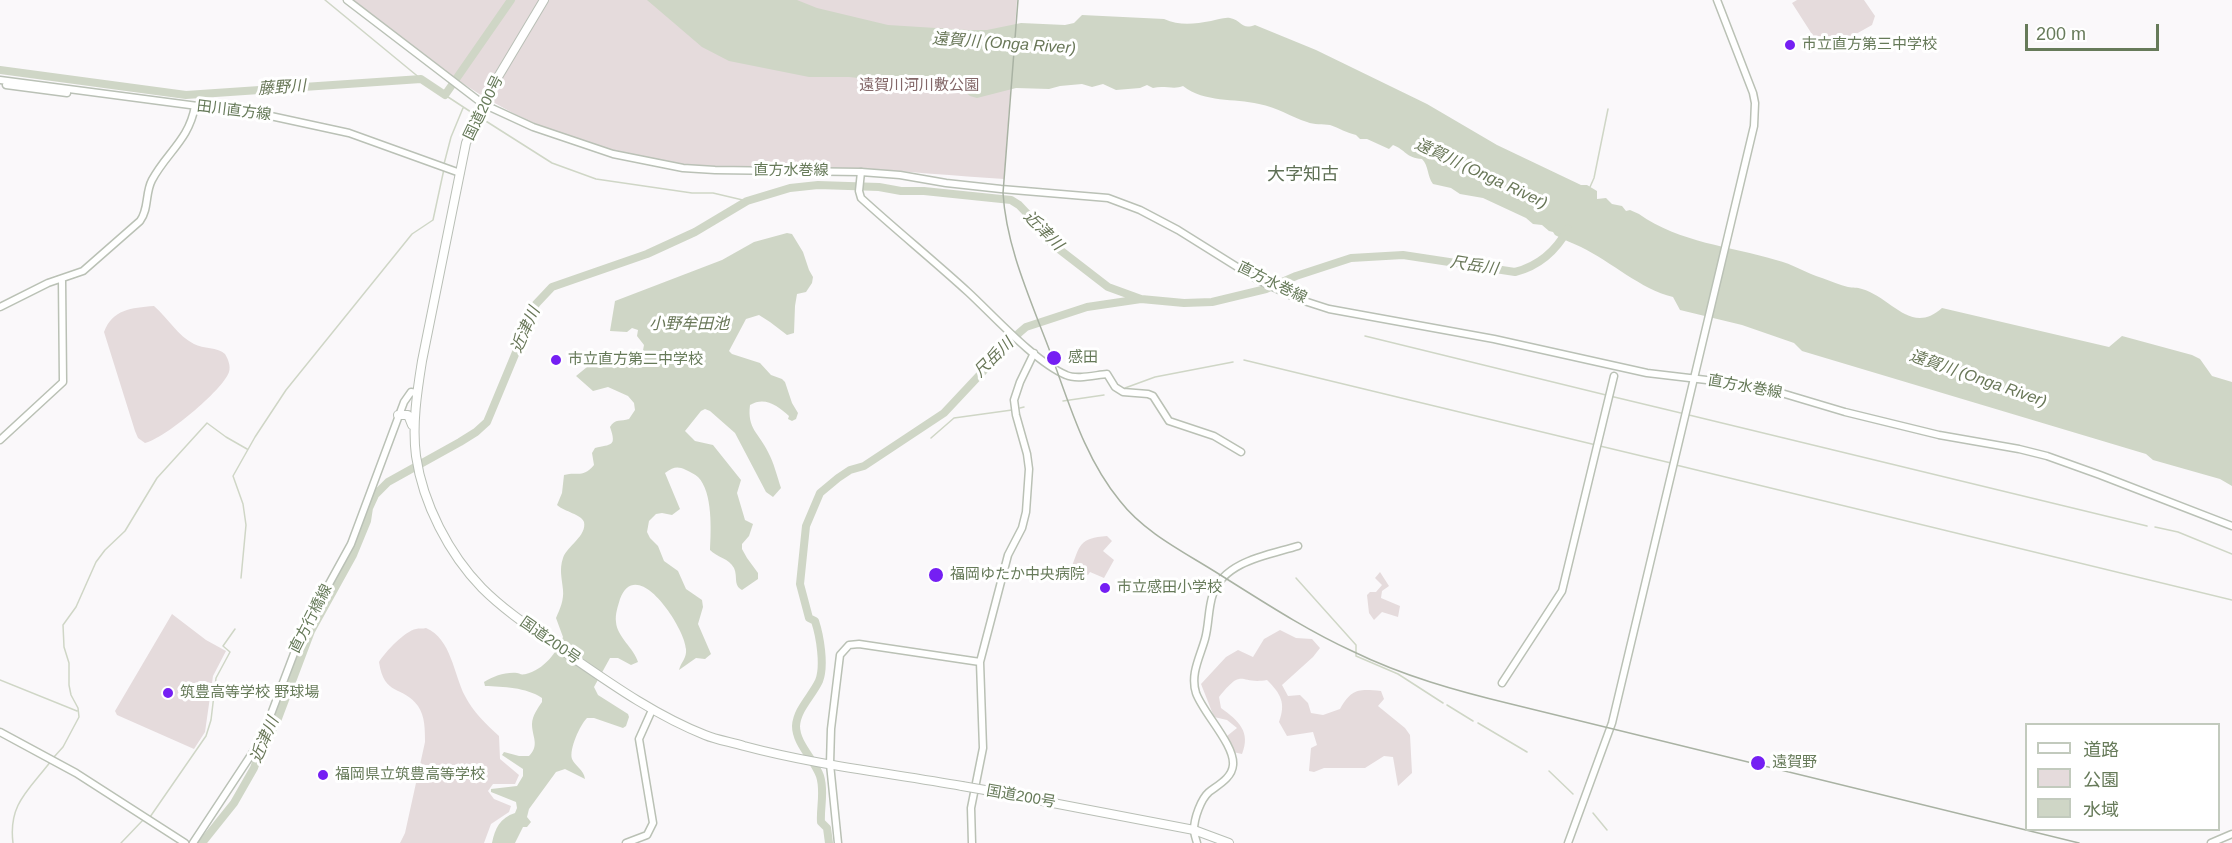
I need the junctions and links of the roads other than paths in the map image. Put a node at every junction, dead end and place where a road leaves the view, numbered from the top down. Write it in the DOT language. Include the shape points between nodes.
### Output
graph roads {
  1 [pos="347,0"];
  2 [pos="544,0"];
  3 [pos="1717,0"];
  4 [pos="0,82"];
  5 [pos="484,100"];
  6 [pos="195,108"];
  7 [pos="861,171"];
  8 [pos="460,175"];
  9 [pos="63,279"];
  10 [pos="0,307"];
  11 [pos="1034,353"];
  12 [pos="1614,376"];
  13 [pos="1695,376"];
  14 [pos="417,393"];
  15 [pos="398,415"];
  16 [pos="415,432"];
  17 [pos="0,440"];
  18 [pos="1240,452"];
  19 [pos="2232,526"];
  20 [pos="1298,546"];
  21 [pos="980,662"];
  22 [pos="1502,683"];
  23 [pos="652,710"];
  24 [pos="0,732"];
  25 [pos="830,764"];
  26 [pos="1194,830"];
  27 [pos="2232,834"];
  28 [pos="185,843"];
  29 [pos="193,843"];
  30 [pos="626,843"];
  31 [pos="838,843"];
  32 [pos="972,843"];
  33 [pos="1197,843"];
  34 [pos="1229,843"];
  35 [pos="1568,843"];
  36 [pos="2211,843"];
  1 -- 5 [label="street, 直方水巻線"];
  2 -- 5 [label="highway, 国道200号"];
  3 -- 13 [label="street" via="1753,93 1755,117"];
  4 -- 6 [label="street, 田川直方線"];
  5 -- 7 [label="street, 直方水巻線" via="498,112 552,134 657,164 715,170"];
  5 -- 8 [label="highway, 国道200号" via="466,143"];
  6 -- 8 [label="street, 田川直方線" via="326,131"];
  6 -- 9 [label="street" via="186,134 151,181 144,216 83,271"];
  7 -- 11 [label="street" via="861,198"];
  7 -- 13 [label="street, 直方水巻線" via="1108,198 1178,230 1258,280 1329,309 1494,339 1647,373"];
  8 -- 14 [label="highway, 国道200号"];
  9 -- 10 [label="street"];
  9 -- 17 [label="street" via="63,382"];
  11 -- 18 [label="street" via="1066,375 1107,374 1123,393 1151,395 1169,421 1214,436"];
  11 -- 21 [label="street" via="1014,400 1029,469 1026,512 1008,555"];
  12 -- 22 [label="street" via="1562,591"];
  13 -- 19 [label="street, 直方水巻線" via="1778,392 1939,435 2047,456"];
  13 -- 35 [label="street" via="1612,723"];
  14 -- 15 [label="street, 直方行橋線" via="408,395"];
  14 -- 16 [label="highway, 国道200号"];
  15 -- 16 [label="highway" via="410,418"];
  15 -- 29 [label="street, 直方行橋線" via="351,544 296,645 265,730"];
  16 -- 23 [label="highway, 国道200号" via="419,471 438,522 460,563 496,600 607,682"];
  20 -- 26 [label="street" via="1240,565 1217,585 1212,595 1194,681 1196,694 1231,752 1234,764 1232,772 1202,801"];
  21 -- 25 [label="street" via="849,645 839,661"];
  21 -- 32 [label="street" via="983,748 972,804"];
  23 -- 25 [label="highway, 国道200号" via="706,736"];
  23 -- 30 [label="street" via="639,739 653,823 647,835"];
  24 -- 28 [label="street" via="76,773"];
  25 -- 26 [label="highway, 国道200号, bridge"];
  25 -- 31 [label="street"];
  26 -- 33 [label="street"];
  26 -- 34 [label="highway, 国道200号"];
  27 -- 36 [label="street"];
}
